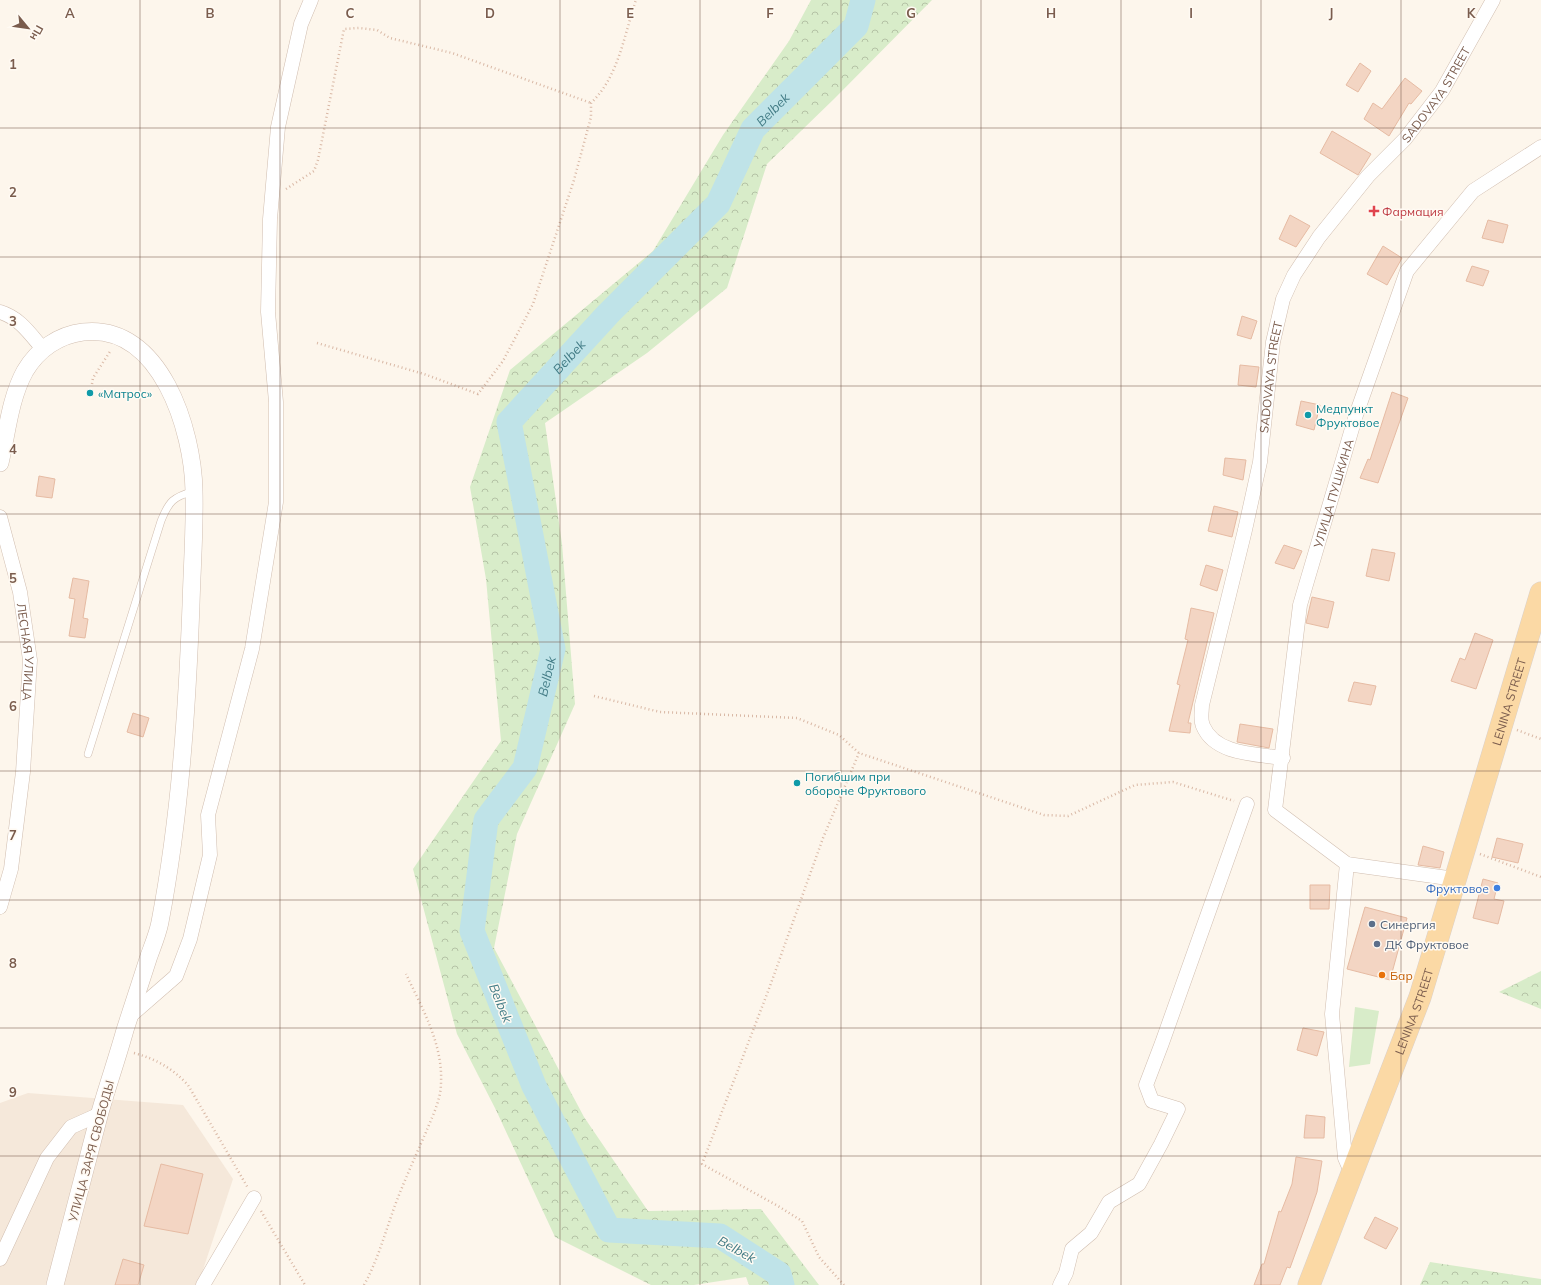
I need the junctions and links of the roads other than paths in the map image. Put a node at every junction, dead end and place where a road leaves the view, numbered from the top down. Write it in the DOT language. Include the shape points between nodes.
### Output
graph roads {
  1 [pos="311,0"];
  2 [pos="1493,0"];
  3 [pos="1541,147"];
  4 [pos="0,312"];
  5 [pos="43,349"];
  6 [pos="0,463"];
  7 [pos="194,491"];
  8 [pos="0,517"];
  9 [pos="1541,593"];
  10 [pos="88,754"];
  11 [pos="1283,758"];
  12 [pos="1247,804"];
  13 [pos="1347,864"];
  14 [pos="1455,879"];
  15 [pos="0,907"];
  16 [pos="129,1017"];
  17 [pos="100,1114"];
  18 [pos="1352,1174"];
  19 [pos="254,1198"];
  20 [pos="0,1259"];
  21 [pos="55,1285"];
  22 [pos="203,1285"];
  23 [pos="1060,1285"];
  24 [pos="1309,1285"];
  1 -- 16 [label="street" via="301,24 278,127 270,219 268,312 276,402 276,502 252,649 208,815 210,855 190,939 176,976"];
  2 -- 11 [label="street, SADOVAYA STREET" via="1442,91 1405,139 1368,176 1319,237 1294,274 1283,299 1273,342 1260,462 1202,705 1202,725 1210,738 1235,750"];
  3 -- 11 [label="street, УЛИЦА ПУШКИНА" via="1473,191 1407,271 1356,415 1300,605"];
  4 -- 5 [label="street" via="11,315 20,322"];
  5 -- 6 [label="street, УЛИЦА ЗАРЯ СВОБОДЫ" via="26,370 17,391"];
  5 -- 7 [label="street, УЛИЦА ЗАРЯ СВОБОДЫ" via="59,338 91,331 116,336 143,352 156,367 175,402 187,442"];
  7 -- 10 [label="lane" via="178,496 168,505 161,521"];
  7 -- 16 [label="street, УЛИЦА ЗАРЯ СВОБОДЫ" via="188,694 175,824 160,925"];
  8 -- 15 [label="street, ЛЕСНАЯ УЛИЦА" via="20,592 30,660 21,787 11,869"];
  9 -- 14 [label="main road, LENINA STREET"];
  11 -- 13 [label="street, УЛИЦА ПУШКИНА" via="1275,810"];
  12 -- 23 [label="street" via="1146,1085 1152,1101 1178,1109 1139,1184 1109,1202 1091,1233 1072,1249"];
  13 -- 14 [label="street"];
  13 -- 18 [label="street" via="1332,1014 1345,1158"];
  14 -- 18 [label="main road, LENINA STREET" via="1420,997"];
  16 -- 17 [label="street, УЛИЦА ЗАРЯ СВОБОДЫ"];
  17 -- 20 [label="street" via="71,1127 47,1158"];
  17 -- 21 [label="street, УЛИЦА ЗАРЯ СВОБОДЫ"];
  18 -- 24 [label="main road, LENINA STREET"];
  19 -- 22 [label="street"];
}
